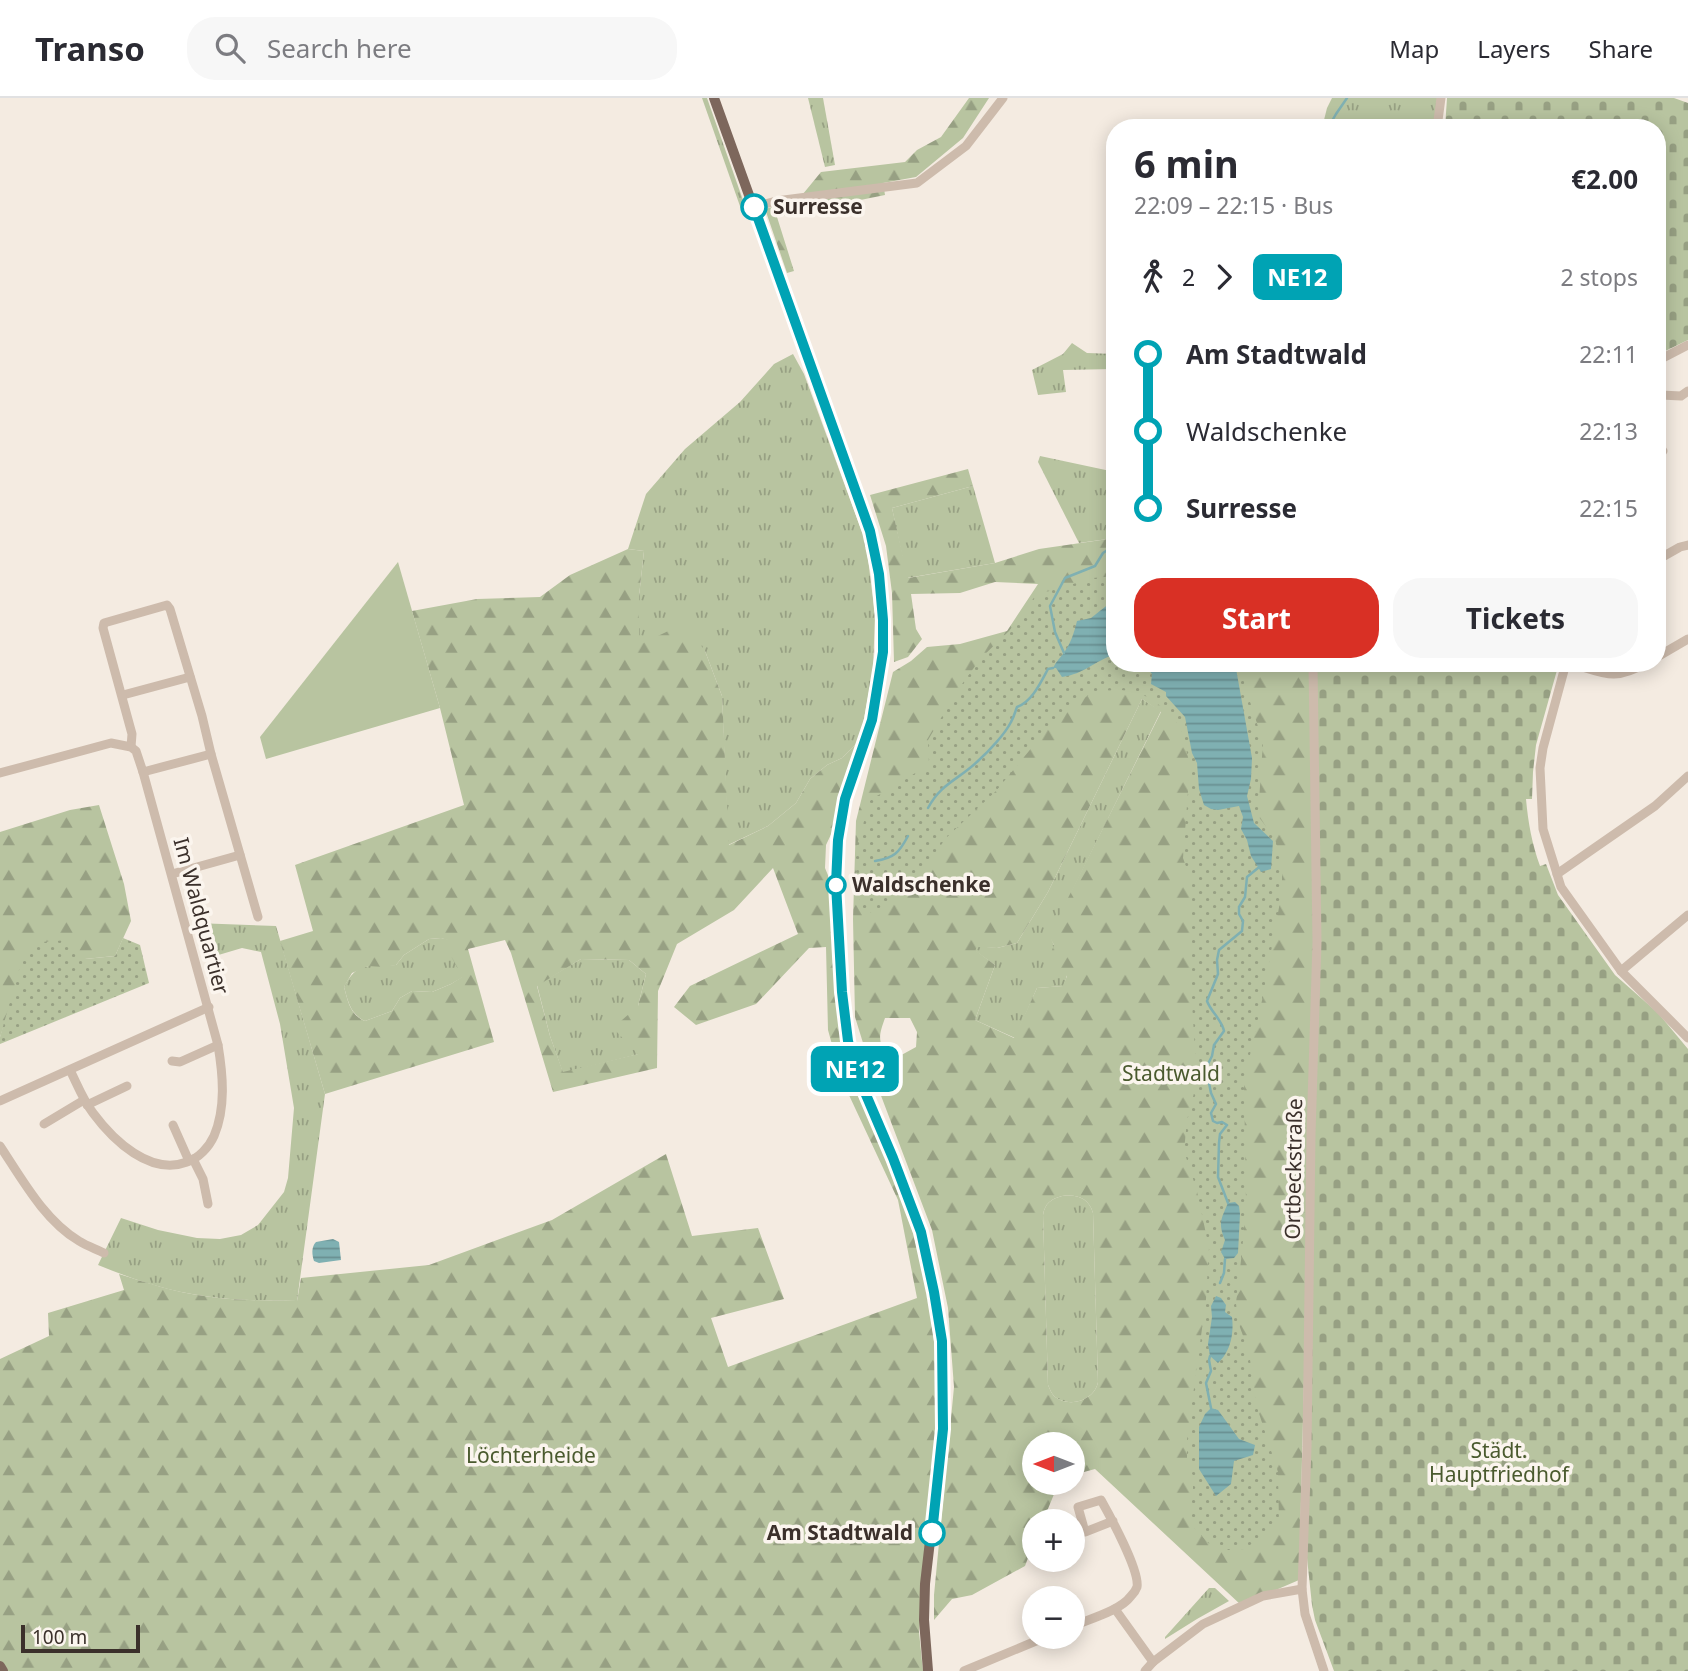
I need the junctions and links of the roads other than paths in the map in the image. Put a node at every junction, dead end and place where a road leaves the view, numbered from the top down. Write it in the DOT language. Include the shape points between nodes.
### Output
graph roads {
  1 [pos="714,98"];
  2 [pos="1003,98"];
  3 [pos="1441,98"];
  4 [pos="1438,119"];
  5 [pos="754,207"];
  6 [pos="1688,345"];
  7 [pos="1666,356"];
  8 [pos="1688,391"];
  9 [pos="1666,395"];
  10 [pos="1688,545"];
  11 [pos="1666,555"];
  12 [pos="1688,639"];
  13 [pos="1666,652"];
  14 [pos="1313,672"];
  15 [pos="1565,672"];
  16 [pos="1599,672"];
  17 [pos="1628,672"];
  18 [pos="190,677"];
  19 [pos="123,695"];
  20 [pos="131,747"];
  21 [pos="211,754"];
  22 [pos="143,772"];
  23 [pos="0,773"];
  24 [pos="1688,776"];
  25 [pos="240,855"];
  26 [pos="172,874"];
  27 [pos="1557,874"];
  28 [pos="1688,915"];
  29 [pos="258,917"];
  30 [pos="1621,971"];
  31 [pos="209,1007"];
  32 [pos="1688,1038"];
  33 [pos="218,1045"];
  34 [pos="172,1061"];
  35 [pos="70,1070"];
  36 [pos="127,1086"];
  37 [pos="0,1101"];
  38 [pos="86,1103"];
  39 [pos="44,1124"];
  40 [pos="173,1125"];
  41 [pos="0,1146"];
  42 [pos="191,1160"];
  43 [pos="208,1204"];
  44 [pos="104,1253"];
  45 [pos="1113,1521"];
  46 [pos="1302,1589"];
  47 [pos="1115,1609"];
  48 [pos="1085,1621"];
  49 [pos="1022,1647"];
  50 [pos="1153,1662"];
  51 [pos="0,1666"];
  52 [pos="3,1671"];
  53 [pos="928,1671"];
  54 [pos="964,1671"];
  55 [pos="1144,1671"];
  56 [pos="1324,1671"];
  1 -- 5 [label="main road"];
  2 -- 5 [label="street" via="966,146 917,183"];
  3 -- 4 [label="street"];
  5 -- 53 [label="main road" via="870,531 879,574 883,620 880,678 872,720 841,816 837,909 851,1055 921,1232 942,1341 943,1429 925,1584"];
  6 -- 7 [label="street"];
  8 -- 9 [label="street" via="1681,396"];
  10 -- 11 [label="street"];
  12 -- 13 [label="street"];
  14 -- 46 [label="street, Ortbeckstraße" via="1317,942"];
  15 -- 27 [label="street" via="1540,768 1543,829"];
  16 -- 17 [label="street" via="1613,676"];
  18 -- 19 [label="street"];
  18 -- 19 [label="street, Im Waldquartier" via="170,608 150,609 104,623"];
  18 -- 21 [label="street"];
  19 -- 20 [label="street, Im Waldquartier"];
  20 -- 22 [label="street, Im Waldquartier"];
  20 -- 23 [label="street" via="111,743"];
  21 -- 22 [label="street"];
  21 -- 25 [label="street"];
  22 -- 26 [label="street, Im Waldquartier"];
  24 -- 27 [label="street" via="1655,806"];
  25 -- 26 [label="street"];
  25 -- 29 [label="street"];
  26 -- 31 [label="street, Im Waldquartier"];
  27 -- 30 [label="street" via="1561,887"];
  28 -- 30 [label="street"];
  30 -- 32 [label="street"];
  31 -- 33 [label="street"];
  31 -- 35 [label="street, Im Waldquartier"];
  33 -- 34 [label="street" via="180,1062"];
  33 -- 42 [label="street" via="223,1090 220,1115 211,1142"];
  35 -- 37 [label="street, Im Waldquartier"];
  35 -- 38 [label="street"];
  36 -- 38 [label="street"];
  38 -- 39 [label="street"];
  38 -- 42 [label="street" via="108,1131 142,1158 166,1165"];
  40 -- 42 [label="street"];
  41 -- 44 [label="street" via="48,1215 79,1241"];
  42 -- 43 [label="street" via="203,1179"];
  45 -- 47 [label="street" via="1137,1587"];
  46 -- 50 [label="street" via="1263,1596 1203,1624"];
  46 -- 56 [label="street, Ortbeckstraße" via="1305,1614"];
  47 -- 48 [label="street"];
  47 -- 50 [label="street"];
  49 -- 54 [label="street"];
  50 -- 55 [label="street"];
  51 -- 52 [label="main road"];
}
